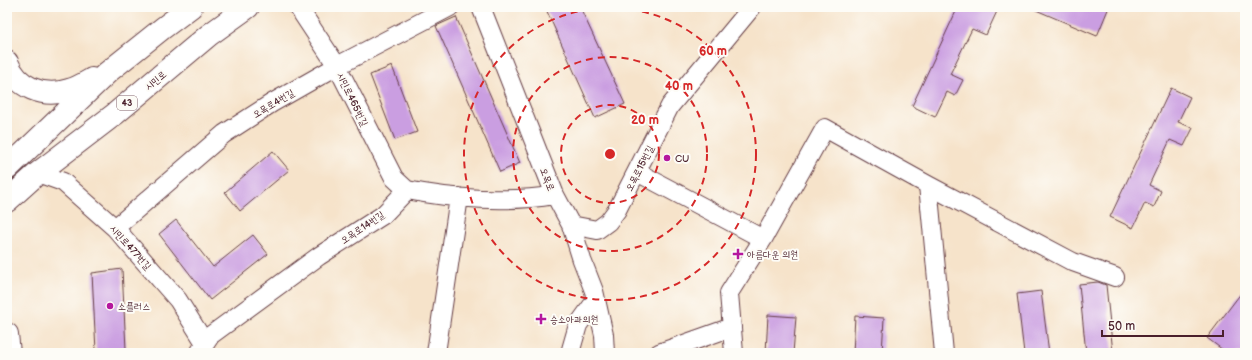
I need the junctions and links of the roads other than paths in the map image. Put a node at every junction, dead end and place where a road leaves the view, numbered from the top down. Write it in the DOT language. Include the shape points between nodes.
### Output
graph roads {
  1 [pos="191,7"];
  2 [pos="248,7"];
  3 [pos="298,7"];
  4 [pos="450,7"];
  5 [pos="480,7"];
  6 [pos="752,7"];
  7 [pos="7,62"];
  8 [pos="337,66"];
  9 [pos="108,72"];
  10 [pos="7,169"];
  11 [pos="637,172"];
  12 [pos="38,173"];
  13 [pos="928,185"];
  14 [pos="407,190"];
  15 [pos="555,195"];
  16 [pos="459,197"];
  17 [pos="7,201"];
  18 [pos="571,225"];
  19 [pos="115,228"];
  20 [pos="762,239"];
  21 [pos="1115,277"];
  22 [pos="596,300"];
  23 [pos="732,327"];
  24 [pos="7,334"];
  25 [pos="202,348"];
  26 [pos="9,353"];
  27 [pos="436,353"];
  28 [pos="570,353"];
  29 [pos="605,353"];
  30 [pos="659,353"];
  31 [pos="734,353"];
  32 [pos="944,353"];
  1 -- 9 [label="main road"];
  2 -- 12 [label="main road, 시민로 / 43" via="209,35 115,114"];
  3 -- 8 [label="street, 시민로465번길"];
  4 -- 8 [label="street, 오목로4번길"];
  5 -- 15 [label="street, 오목로"];
  6 -- 11 [label="street, 오목로15번길" via="670,106"];
  7 -- 9 [label="main road" via="18,80 37,92 71,90"];
  8 -- 14 [label="street, 시민로465번길" via="386,164 394,178"];
  8 -- 19 [label="street, 오목로4번길" via="224,134"];
  9 -- 10 [label="main road"];
  11 -- 18 [label="street, 오목로15번길" via="608,222 597,230"];
  11 -- 20 [label="street"];
  12 -- 17 [label="main road, 시민로 / 43"];
  12 -- 19 [label="street, 시민로477번길" via="63,182"];
  13 -- 20 [label="street" via="825,128"];
  13 -- 21 [label="street" via="1073,262"];
  13 -- 32 [label="street"];
  14 -- 16 [label="street"];
  14 -- 25 [label="street, 오목로14번길" via="383,215 318,256 211,335"];
  15 -- 16 [label="street" via="498,199"];
  15 -- 18 [label="street, 오목로"];
  16 -- 27 [label="street"];
  18 -- 22 [label="street, 오목로"];
  19 -- 25 [label="street, 시민로477번길" via="178,300"];
  20 -- 23 [label="street" via="729,293"];
  22 -- 28 [label="street" via="578,325"];
  22 -- 29 [label="street, 오목로"];
  23 -- 30 [label="street"];
  23 -- 31 [label="street"];
  24 -- 26 [label="main road"];
}
